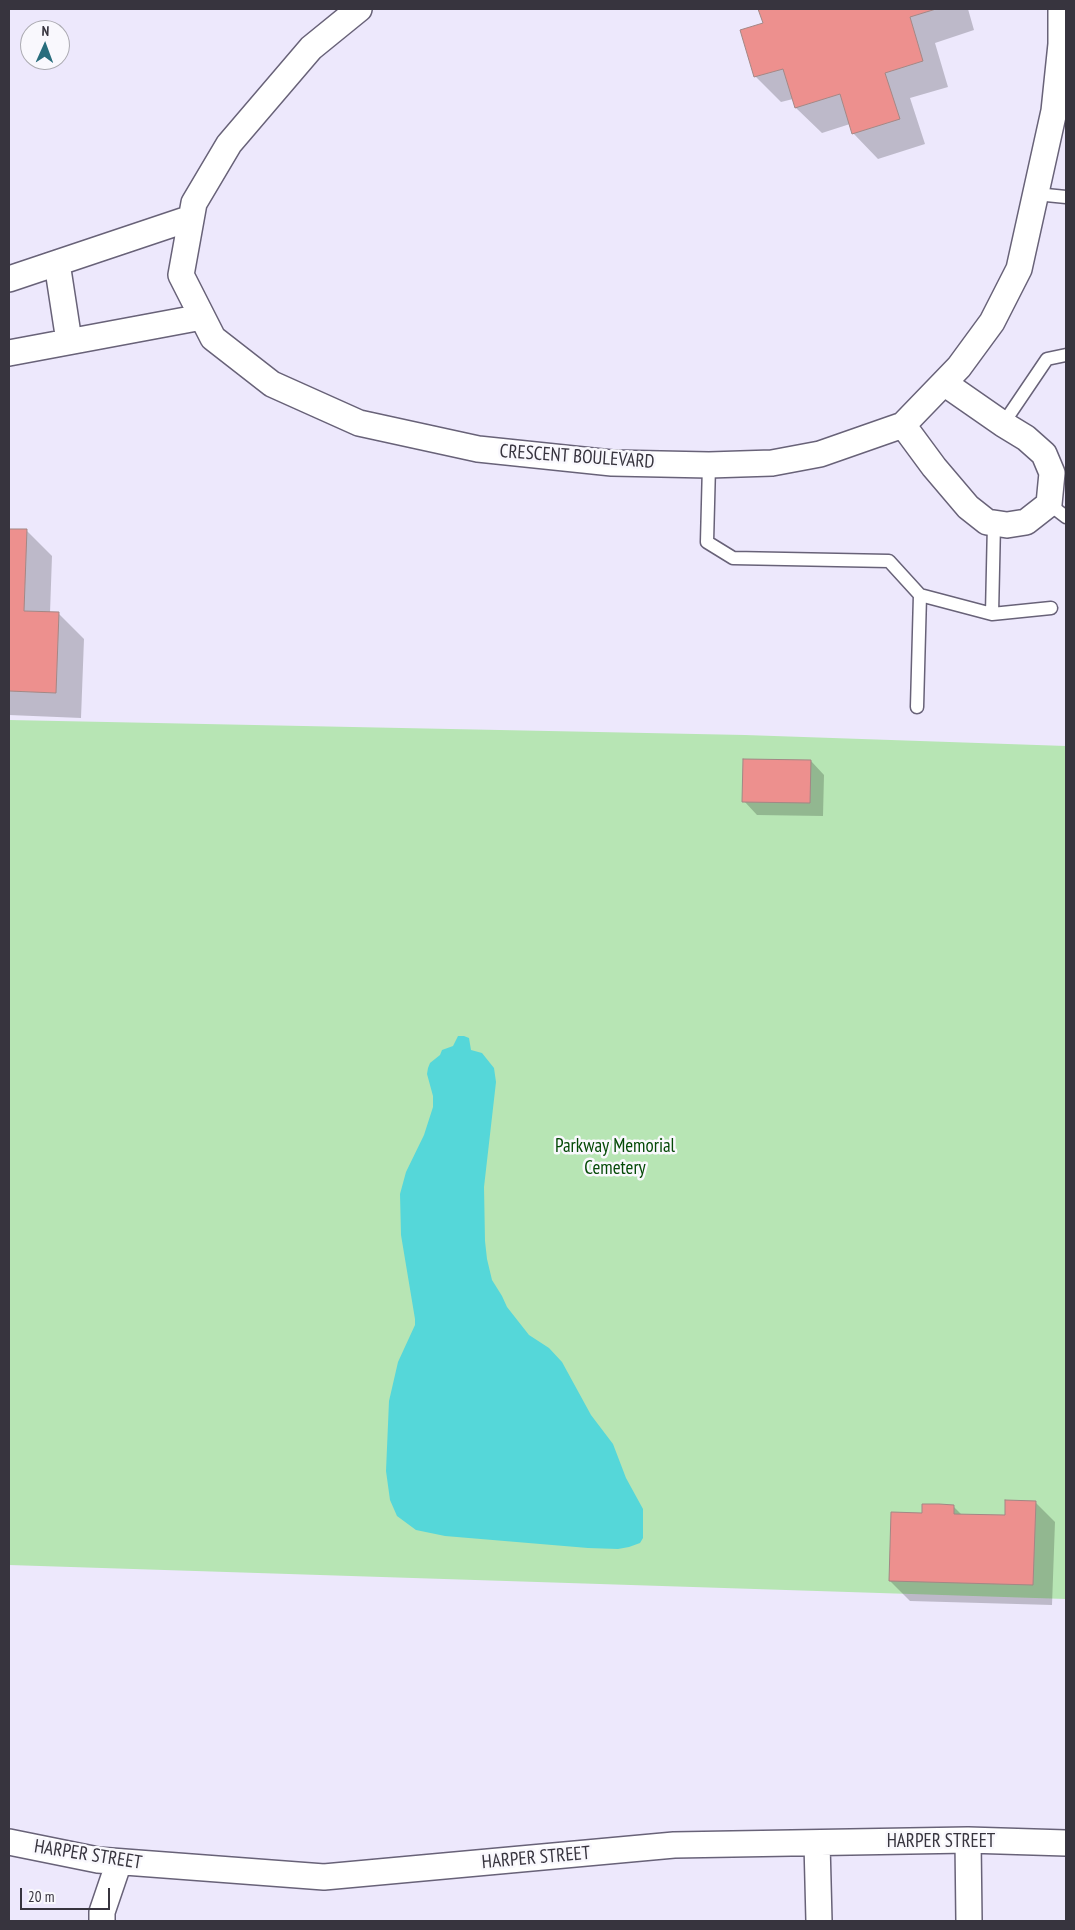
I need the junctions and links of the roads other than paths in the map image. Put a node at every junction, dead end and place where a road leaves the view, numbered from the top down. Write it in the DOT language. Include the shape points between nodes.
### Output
graph roads {
  1 [pos="359,9"];
  2 [pos="1061,9"];
  3 [pos="1036,194"];
  4 [pos="1066,197"];
  5 [pos="191,218"];
  6 [pos="56,263"];
  7 [pos="9,279"];
  8 [pos="202,317"];
  9 [pos="69,342"];
  10 [pos="9,353"];
  11 [pos="1066,355"];
  12 [pos="944,383"];
  13 [pos="1003,424"];
  14 [pos="904,425"];
  15 [pos="709,465"];
  16 [pos="1058,511"];
  17 [pos="994,523"];
  18 [pos="920,595"];
  19 [pos="1051,608"];
  20 [pos="992,614"];
  21 [pos="917,707"];
  22 [pos="968,1840"];
  23 [pos="9,1842"];
  24 [pos="1066,1843"];
  25 [pos="817,1844"];
  26 [pos="119,1862"];
  27 [pos="102,1921"];
  28 [pos="819,1921"];
  29 [pos="969,1921"];
  1 -- 5 [label="street, CRESCENT BOULEVARD" via="311,48 229,144 194,203"];
  2 -- 3 [label="street, CRESCENT BOULEVARD" via="1054,111"];
  3 -- 4 [label="lane"];
  3 -- 12 [label="street, CRESCENT BOULEVARD" via="1019,269 992,322"];
  5 -- 6 [label="street"];
  5 -- 8 [label="street, CRESCENT BOULEVARD" via="181,275"];
  6 -- 7 [label="street"];
  6 -- 9 [label="street"];
  8 -- 9 [label="street"];
  8 -- 15 [label="street, CRESCENT BOULEVARD" via="212,338 272,384 359,423 478,449 612,462"];
  9 -- 10 [label="street"];
  11 -- 13 [label="lane" via="1047,359"];
  12 -- 13 [label="street"];
  12 -- 14 [label="street, CRESCENT BOULEVARD"];
  13 -- 16 [label="street" via="1044,454 1052,473"];
  14 -- 15 [label="street, CRESCENT BOULEVARD" via="820,454 772,463"];
  14 -- 17 [label="street" via="968,508 987,522"];
  15 -- 18 [label="lane" via="707,542 733,558 889,561"];
  16 -- 17 [label="street" via="1026,522"];
  17 -- 20 [label="lane"];
  18 -- 20 [label="lane"];
  18 -- 21 [label="lane"];
  19 -- 20 [label="lane"];
  22 -- 24 [label="street, HARPER STREET"];
  22 -- 25 [label="street, HARPER STREET"];
  22 -- 29 [label="street"];
  23 -- 26 [label="street, HARPER STREET"];
  25 -- 26 [label="street, HARPER STREET" via="674,1846 324,1877"];
  25 -- 28 [label="street"];
  26 -- 27 [label="street"];
}
